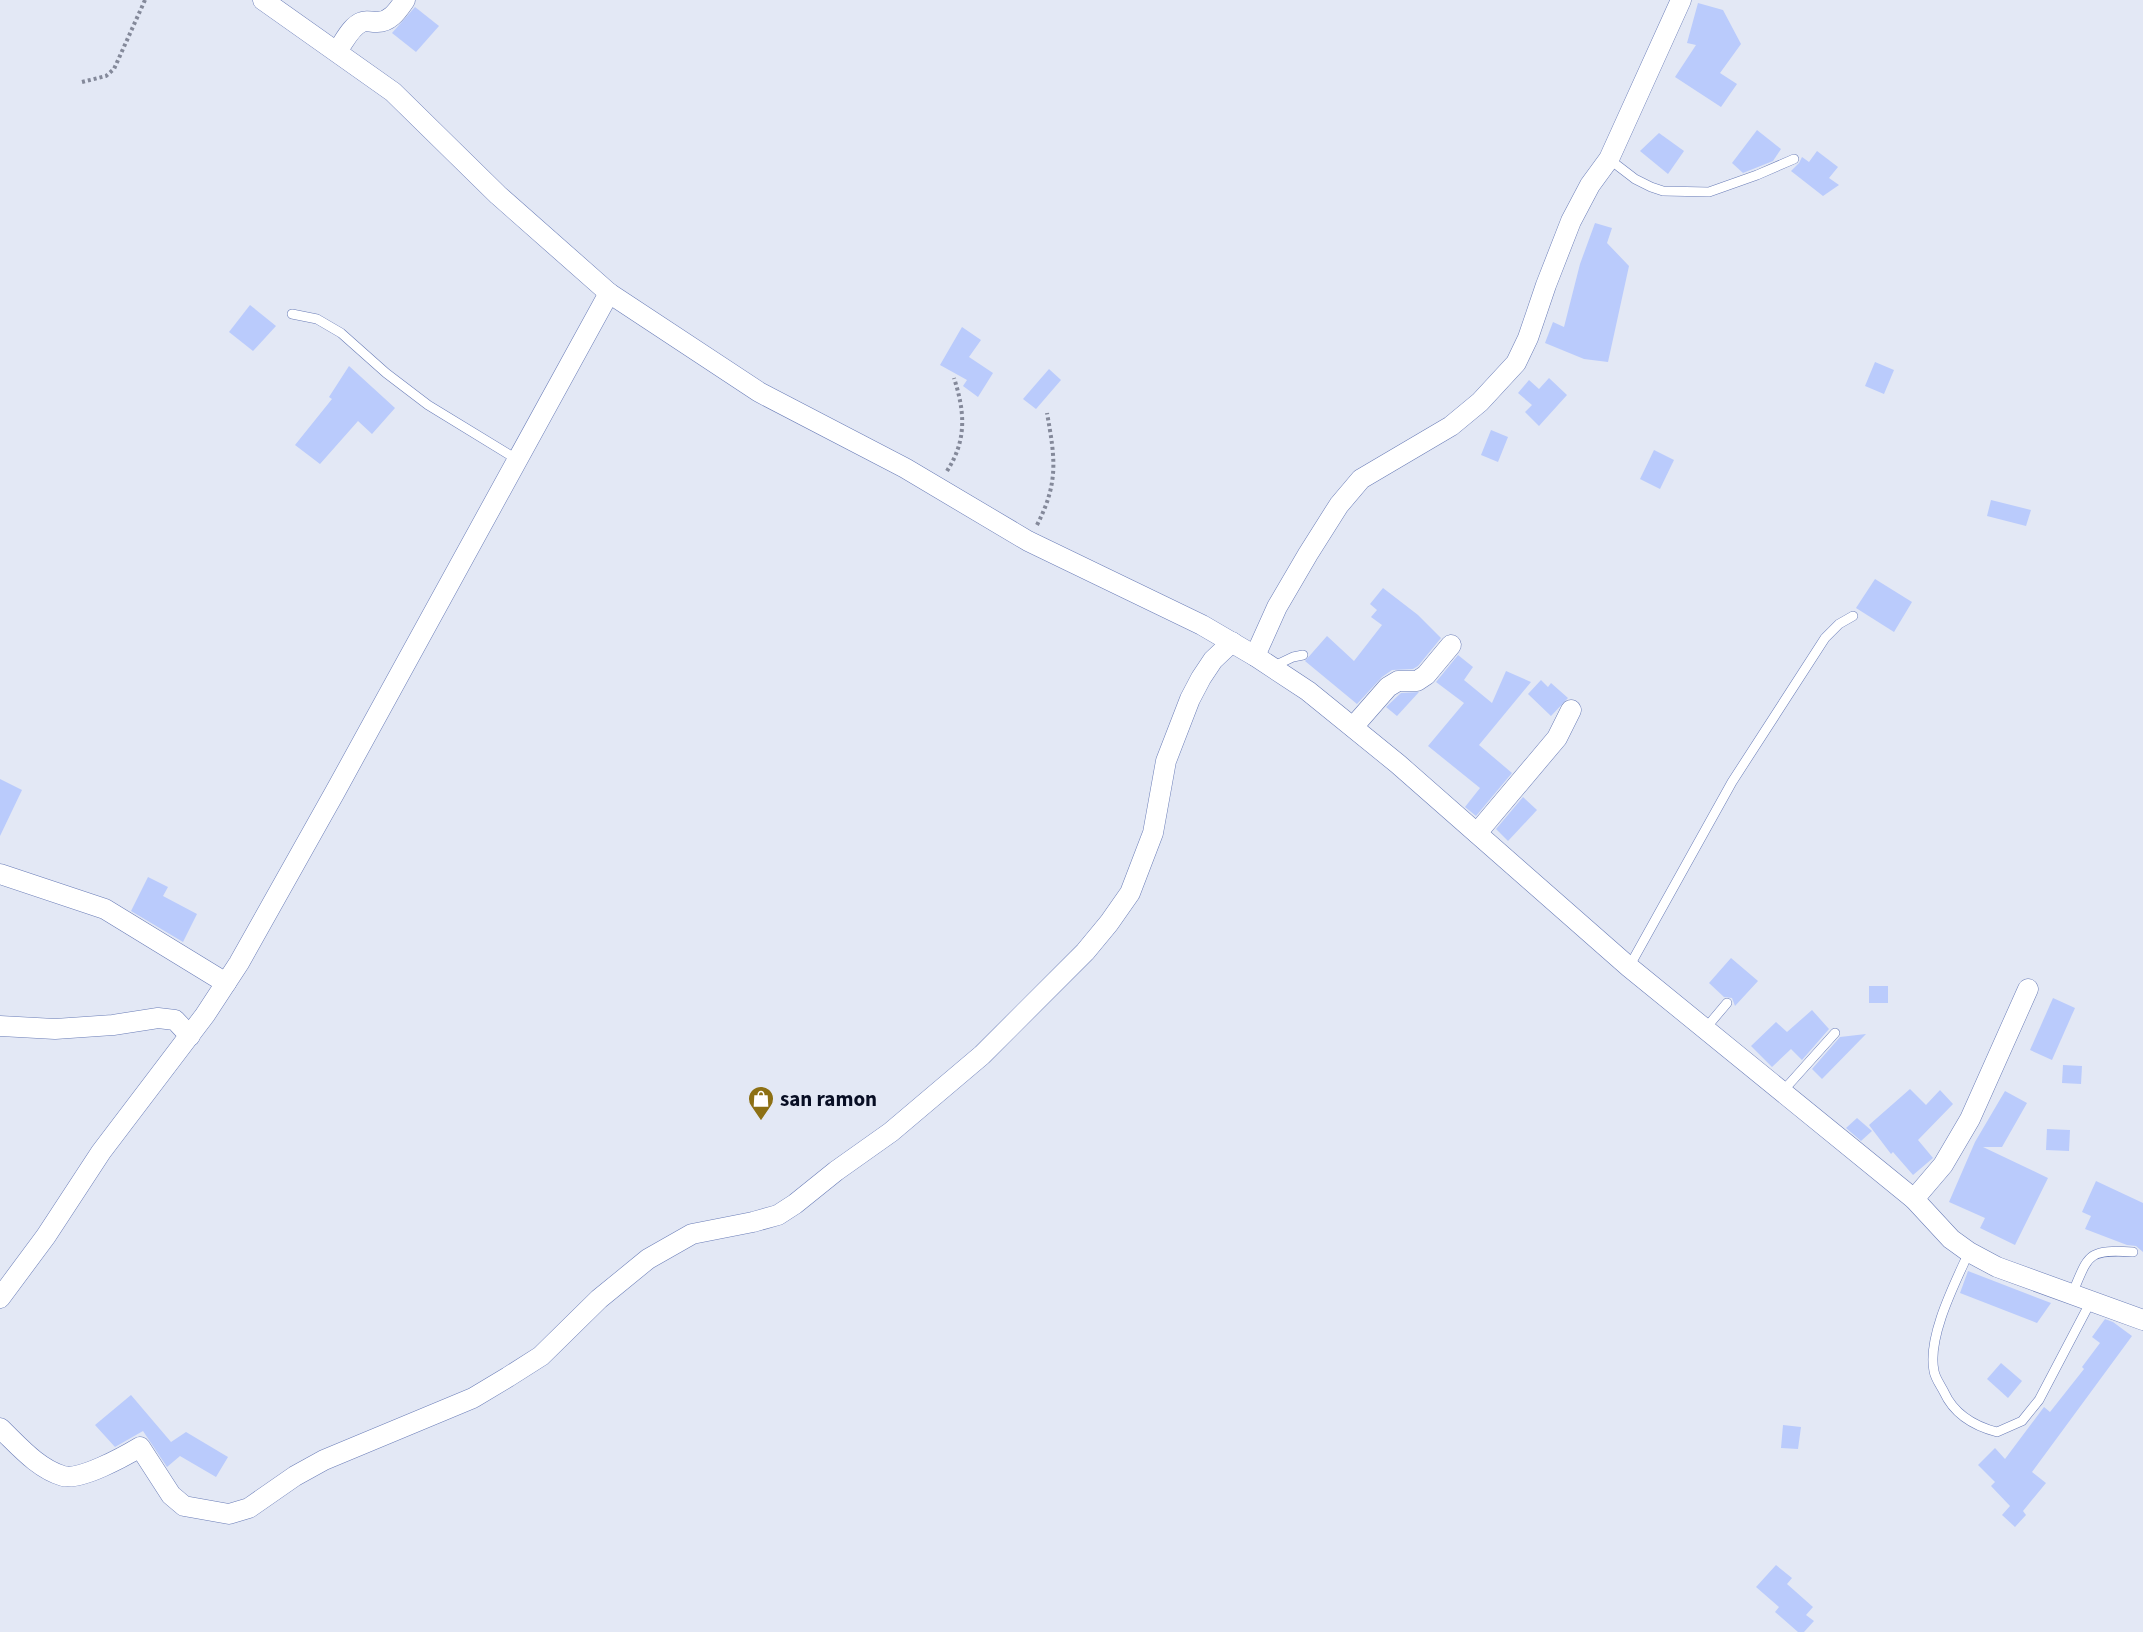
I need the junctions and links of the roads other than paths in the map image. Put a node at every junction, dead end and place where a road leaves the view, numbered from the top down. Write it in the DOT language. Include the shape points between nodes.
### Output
graph roads {
  1 [pos="263,0"];
  2 [pos="405,0"];
  3 [pos="1681,0"];
  4 [pos="337,51"];
  5 [pos="1609,159"];
  6 [pos="1794,159"];
  7 [pos="609,293"];
  8 [pos="292,314"];
  9 [pos="518,460"];
  10 [pos="1853,616"];
  11 [pos="1232,642"];
  12 [pos="1451,645"];
  13 [pos="1303,655"];
  14 [pos="1255,656"];
  15 [pos="1272,667"];
  16 [pos="1571,710"];
  17 [pos="1353,727"];
  18 [pos="1477,833"];
  19 [pos="0,874"];
  20 [pos="1629,967"];
  21 [pos="226,983"];
  22 [pos="2028,989"];
  23 [pos="1726,1003"];
  24 [pos="0,1026"];
  25 [pos="1705,1029"];
  26 [pos="1835,1033"];
  27 [pos="190,1036"];
  28 [pos="1782,1092"];
  29 [pos="1914,1199"];
  30 [pos="1970,1252"];
  31 [pos="2133,1252"];
  32 [pos="0,1298"];
  33 [pos="2081,1298"];
  34 [pos="2143,1320"];
  35 [pos="0,1428"];
  1 -- 4 [label="street"];
  2 -- 4 [label="street" via="389,18 378,22 364,20 356,25"];
  3 -- 5 [label="street"];
  4 -- 7 [label="street" via="393,93 498,195"];
  5 -- 6 [label="lane" via="1635,179 1663,191 1709,192"];
  5 -- 14 [label="street" via="1570,221 1516,363 1451,426 1361,479 1338,505 1277,608"];
  7 -- 9 [label="street"];
  7 -- 11 [label="street" via="759,392 905,468 1028,541"];
  8 -- 9 [label="lane" via="317,319 341,333 428,405"];
  9 -- 21 [label="street"];
  10 -- 20 [label="lane" via="1825,638 1732,782"];
  11 -- 14 [label="street"];
  11 -- 35 [label="street" via="1214,660 1190,699 1166,761 1153,833 1130,893 1109,923 982,1055 891,1132 778,1215 692,1234 648,1259 599,1299 541,1356 508,1377 473,1398 324,1460 249,1508 229,1514 184,1506 171,1495 140,1447 76,1476 64,1477 44,1467"];
  12 -- 17 [label="street" via="1417,681 1398,681 1388,687"];
  13 -- 15 [label="lane"];
  14 -- 15 [label="street"];
  15 -- 17 [label="street"];
  16 -- 18 [label="street" via="1557,738"];
  17 -- 18 [label="street"];
  18 -- 20 [label="street"];
  19 -- 21 [label="street" via="105,909"];
  20 -- 25 [label="street"];
  21 -- 27 [label="street"];
  22 -- 29 [label="street" via="1970,1119 1943,1165"];
  23 -- 25 [label="lane"];
  24 -- 27 [label="street" via="55,1029 158,1018 175,1020"];
  25 -- 28 [label="street"];
  26 -- 28 [label="lane"];
  27 -- 32 [label="street" via="101,1152"];
  28 -- 29 [label="street"];
  29 -- 30 [label="street" via="1951,1239"];
  30 -- 33 [label="street" via="1997,1267"];
  30 -- 33 [label="lane" via="1935,1336 1934,1371 1950,1406 1977,1426 1997,1432 2022,1421 2039,1400"];
  31 -- 33 [label="lane" via="2111,1251 2088,1258"];
  33 -- 34 [label="street"];
}
